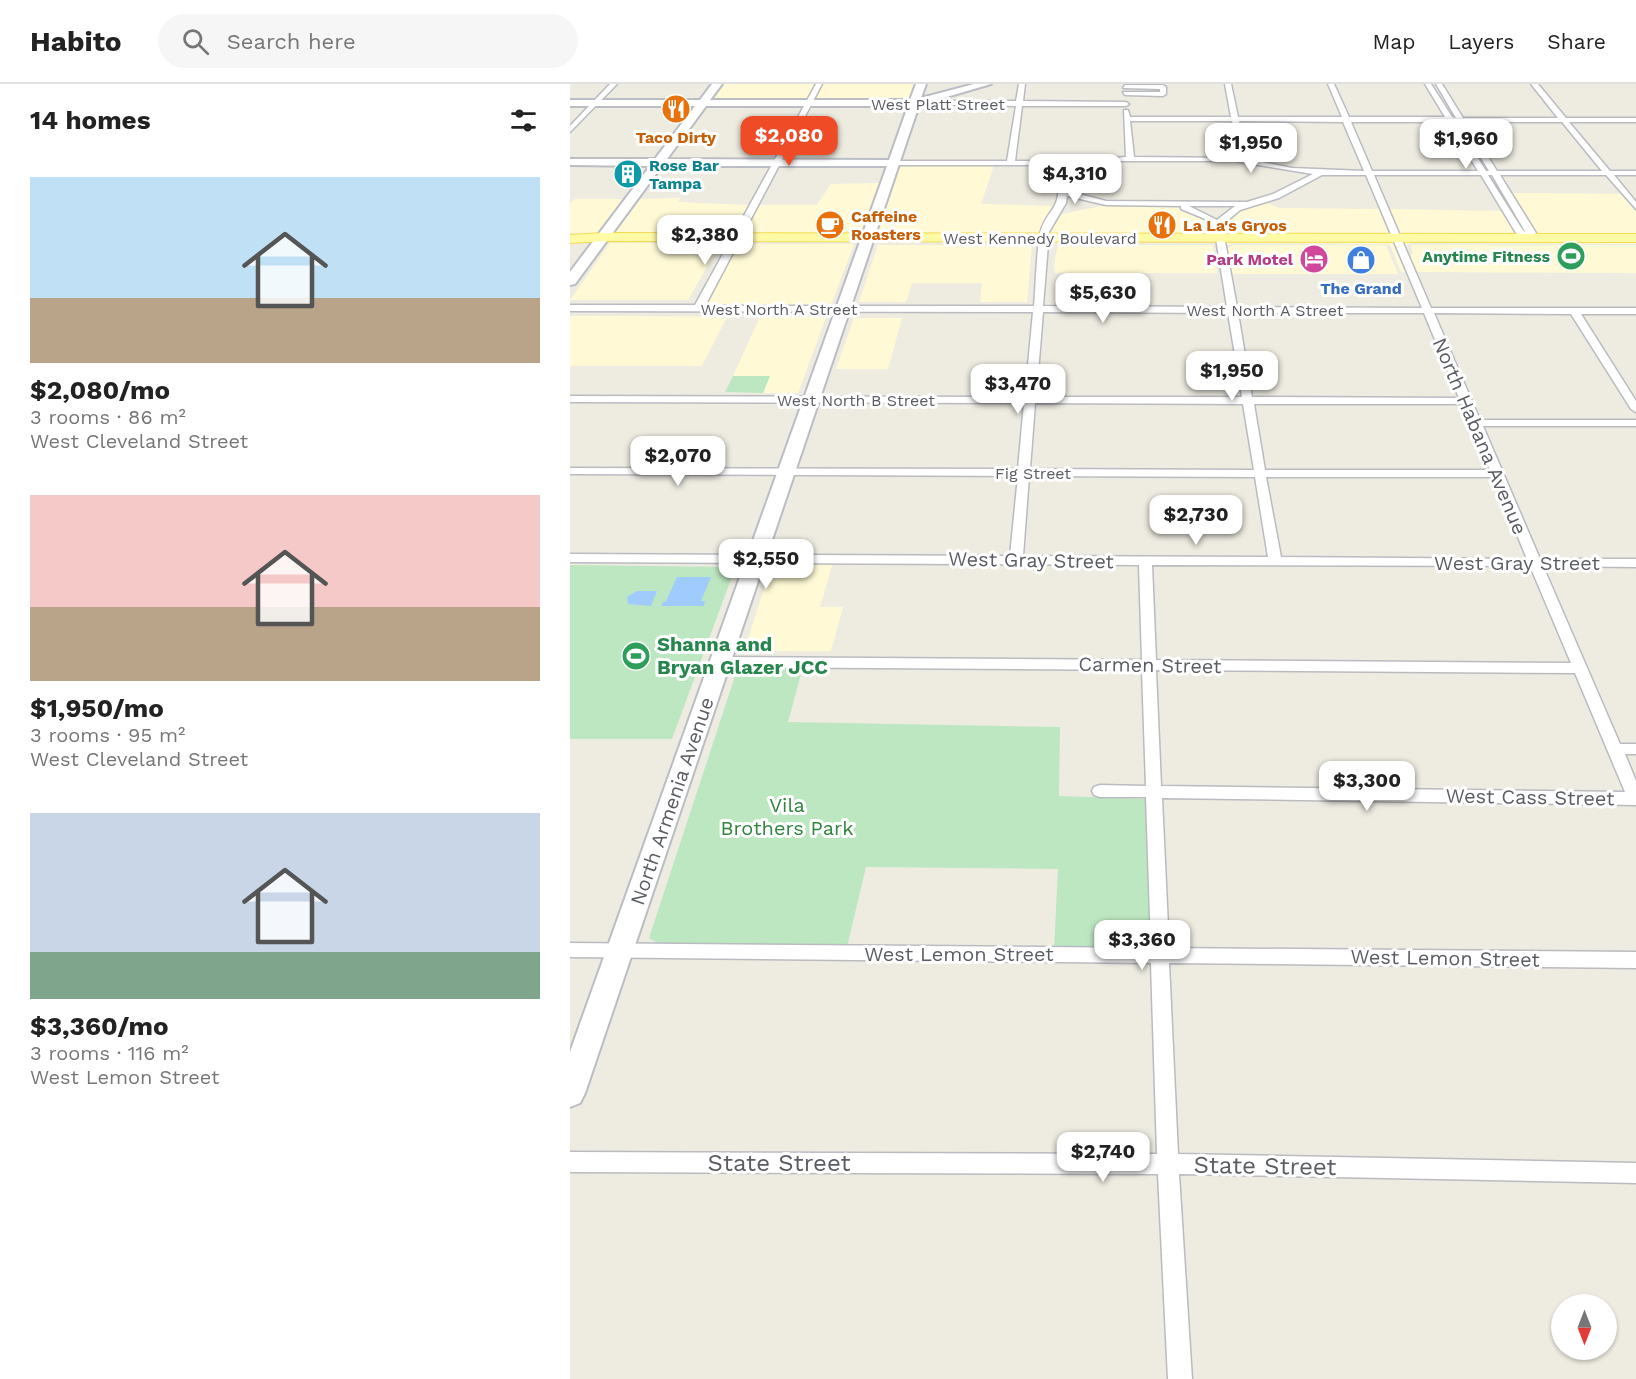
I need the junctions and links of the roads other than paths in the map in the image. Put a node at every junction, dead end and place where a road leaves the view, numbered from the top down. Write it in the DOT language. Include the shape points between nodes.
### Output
graph roads {
  1 [pos="614,84"];
  2 [pos="717,84"];
  3 [pos="819,84"];
  4 [pos="921,84"];
  5 [pos="986,84"];
  6 [pos="1022,84"];
  7 [pos="1228,84"];
  8 [pos="1331,84"];
  9 [pos="1428,84"];
  10 [pos="1439,84"];
  11 [pos="1534,84"];
  12 [pos="1125,88"];
  13 [pos="570,103"];
  14 [pos="596,103"];
  15 [pos="702,103"];
  16 [pos="808,103"];
  17 [pos="915,103"];
  18 [pos="1019,104"];
  19 [pos="1126,104"];
  20 [pos="1126,119"];
  21 [pos="1236,119"];
  22 [pos="1345,119"];
  23 [pos="1450,119"];
  24 [pos="1460,119"];
  25 [pos="1563,120"];
  26 [pos="1636,120"];
  27 [pos="570,130"];
  28 [pos="1130,159"];
  29 [pos="1243,160"];
  30 [pos="570,162"];
  31 [pos="658,163"];
  32 [pos="776,163"];
  33 [pos="1011,163"];
  34 [pos="1035,163"];
  35 [pos="1080,163"];
  36 [pos="894,164"];
  37 [pos="1274,167"];
  38 [pos="1367,172"];
  39 [pos="1482,172"];
  40 [pos="1492,172"];
  41 [pos="1607,172"];
  42 [pos="1636,172"];
  43 [pos="1326,173"];
  44 [pos="1061,177"];
  45 [pos="1291,186"];
  46 [pos="1064,193"];
  47 [pos="1106,203"];
  48 [pos="1173,203"];
  49 [pos="1245,204"];
  50 [pos="1636,207"];
  51 [pos="1058,213"];
  52 [pos="1219,231"];
  53 [pos="570,234"];
  54 [pos="597,237"];
  55 [pos="736,237"];
  56 [pos="869,238"];
  57 [pos="1045,238"];
  58 [pos="1396,238"];
  59 [pos="1526,238"];
  60 [pos="1636,238"];
  61 [pos="570,239"];
  62 [pos="570,281"];
  63 [pos="570,308"];
  64 [pos="698,309"];
  65 [pos="843,309"];
  66 [pos="1039,310"];
  67 [pos="1233,310"];
  68 [pos="1426,310"];
  69 [pos="1574,311"];
  70 [pos="1636,311"];
  71 [pos="570,399"];
  72 [pos="811,400"];
  73 [pos="1031,401"];
  74 [pos="1246,401"];
  75 [pos="1465,401"];
  76 [pos="1636,410"];
  77 [pos="1475,423"];
  78 [pos="1636,423"];
  79 [pos="570,471"];
  80 [pos="786,472"];
  81 [pos="1023,473"];
  82 [pos="1259,474"];
  83 [pos="1496,474"];
  84 [pos="570,558"];
  85 [pos="757,559"];
  86 [pos="1016,560"];
  87 [pos="1144,561"];
  88 [pos="1275,562"];
  89 [pos="1534,563"];
  90 [pos="1636,563"];
  91 [pos="721,662"];
  92 [pos="1148,665"];
  93 [pos="1579,668"];
  94 [pos="1614,749"];
  95 [pos="1636,749"];
  96 [pos="1100,791"];
  97 [pos="1153,793"];
  98 [pos="1636,799"];
  99 [pos="570,950"];
  100 [pos="619,951"];
  101 [pos="1159,956"];
  102 [pos="1636,960"];
  103 [pos="570,1093"];
  104 [pos="570,1162"];
  105 [pos="1168,1164"];
  106 [pos="1636,1173"];
  107 [pos="1179,1379"];
  1 -- 14 [label="street"];
  2 -- 15 [label="main road"];
  3 -- 16 [label="street"];
  4 -- 17 [label="main road, North Armenia Avenue"];
  5 -- 17 [label="main road"];
  6 -- 18 [label="street"];
  7 -- 21 [label="street"];
  8 -- 22 [label="street, North Habana Avenue"];
  9 -- 23 [label="street"];
  10 -- 24 [label="street"];
  11 -- 25 [label="street"];
  12 -- 19 [label="street"];
  13 -- 14 [label="main road, West Platt Street"];
  14 -- 15 [label="main road, West Platt Street"];
  14 -- 27 [label="street"];
  15 -- 16 [label="main road, West Platt Street"];
  15 -- 31 [label="main road"];
  16 -- 17 [label="main road, West Platt Street"];
  16 -- 32 [label="street"];
  17 -- 18 [label="street, West Platt Street"];
  17 -- 36 [label="main road, North Armenia Avenue"];
  18 -- 19 [label="street, West Platt Street"];
  18 -- 33 [label="street"];
  19 -- 20 [label="street"];
  20 -- 21 [label="street"];
  20 -- 28 [label="street"];
  21 -- 22 [label="street"];
  21 -- 29 [label="street"];
  22 -- 23 [label="street"];
  22 -- 38 [label="street, North Habana Avenue"];
  23 -- 24 [label="street"];
  23 -- 39 [label="street"];
  24 -- 25 [label="street"];
  24 -- 40 [label="street"];
  25 -- 26 [label="street"];
  25 -- 41 [label="street"];
  28 -- 29 [label="street"];
  28 -- 35 [label="street"];
  29 -- 37 [label="street"];
  30 -- 31 [label="main road"];
  31 -- 32 [label="main road"];
  31 -- 54 [label="main road"];
  32 -- 36 [label="main road"];
  32 -- 55 [label="street"];
  33 -- 34 [label="street"];
  33 -- 36 [label="street"];
  34 -- 35 [label="street"];
  34 -- 44 [label="street"];
  35 -- 44 [label="street"];
  36 -- 56 [label="main road, North Armenia Avenue"];
  37 -- 43 [label="street"];
  37 -- 45 [label="street"];
  38 -- 39 [label="street"];
  38 -- 43 [label="street"];
  38 -- 58 [label="street, North Habana Avenue"];
  39 -- 40 [label="street"];
  39 -- 59 [label="street"];
  40 -- 41 [label="street"];
  40 -- 59 [label="street" via="1532,233"];
  41 -- 42 [label="street"];
  41 -- 50 [label="street"];
  43 -- 45 [label="street"];
  44 -- 46 [label="street"];
  45 -- 49 [label="street" via="1273,197"];
  46 -- 47 [label="street"];
  46 -- 51 [label="street"];
  47 -- 48 [label="street"];
  47 -- 51 [label="street"];
  48 -- 49 [label="street"];
  48 -- 52 [label="street" via="1200,213"];
  49 -- 52 [label="street" via="1225,216"];
  51 -- 57 [label="street"];
  52 -- 57 [label="main road, West Kennedy Boulevard"];
  52 -- 58 [label="main road, West Kennedy Boulevard"];
  52 -- 67 [label="street"];
  53 -- 54 [label="main road, West Kennedy Boulevard"];
  54 -- 55 [label="main road, West Kennedy Boulevard"];
  54 -- 61 [label="main road, West Kennedy Boulevard"];
  54 -- 62 [label="main road"];
  55 -- 56 [label="main road, West Kennedy Boulevard"];
  55 -- 64 [label="street"];
  56 -- 57 [label="main road, West Kennedy Boulevard"];
  56 -- 65 [label="main road, North Armenia Avenue"];
  57 -- 66 [label="street"];
  58 -- 59 [label="main road, West Kennedy Boulevard"];
  58 -- 68 [label="street, North Habana Avenue"];
  59 -- 60 [label="main road, West Kennedy Boulevard"];
  63 -- 64 [label="street, West North A Street"];
  64 -- 65 [label="street, West North A Street"];
  65 -- 66 [label="street, West North A Street"];
  65 -- 72 [label="main road, North Armenia Avenue"];
  66 -- 67 [label="street, West North A Street"];
  66 -- 73 [label="street"];
  67 -- 68 [label="street, West North A Street"];
  67 -- 74 [label="street"];
  68 -- 69 [label="street, West North A Street"];
  68 -- 75 [label="street, North Habana Avenue"];
  69 -- 70 [label="street, West North A Street"];
  69 -- 76 [label="street"];
  71 -- 72 [label="street, West North B Street"];
  72 -- 73 [label="street, West North B Street"];
  72 -- 80 [label="main road, North Armenia Avenue"];
  73 -- 74 [label="street, West North B Street"];
  73 -- 81 [label="street"];
  74 -- 75 [label="street, West North B Street"];
  74 -- 82 [label="street"];
  75 -- 77 [label="street, North Habana Avenue"];
  77 -- 78 [label="street"];
  77 -- 83 [label="street, North Habana Avenue"];
  79 -- 80 [label="street, Fig Street"];
  80 -- 81 [label="street, Fig Street"];
  80 -- 85 [label="main road, North Armenia Avenue"];
  81 -- 82 [label="street, Fig Street"];
  81 -- 86 [label="street"];
  82 -- 83 [label="street, Fig Street"];
  82 -- 88 [label="street"];
  83 -- 89 [label="street, North Habana Avenue"];
  84 -- 85 [label="street, West Gray Street"];
  85 -- 86 [label="street, West Gray Street"];
  85 -- 91 [label="main road, North Armenia Avenue"];
  86 -- 87 [label="street, West Gray Street"];
  87 -- 88 [label="street, West Gray Street"];
  87 -- 92 [label="street"];
  88 -- 89 [label="street, West Gray Street"];
  89 -- 90 [label="street, West Gray Street"];
  89 -- 93 [label="street, North Habana Avenue"];
  91 -- 92 [label="street, Carmen Street"];
  91 -- 100 [label="main road, North Armenia Avenue"];
  92 -- 93 [label="street, Carmen Street"];
  92 -- 97 [label="street"];
  93 -- 94 [label="street, North Habana Avenue"];
  94 -- 95 [label="street"];
  94 -- 98 [label="street, North Habana Avenue"];
  96 -- 97 [label="street, West Cass Street"];
  97 -- 98 [label="street, West Cass Street"];
  97 -- 101 [label="street"];
  99 -- 100 [label="street, West Lemon Street"];
  100 -- 101 [label="street, West Lemon Street"];
  100 -- 103 [label="main road, North Armenia Avenue"];
  101 -- 102 [label="street, West Lemon Street"];
  101 -- 105 [label="street"];
  104 -- 105 [label="street, State Street"];
  105 -- 106 [label="street, State Street"];
  105 -- 107 [label="street"];
}
